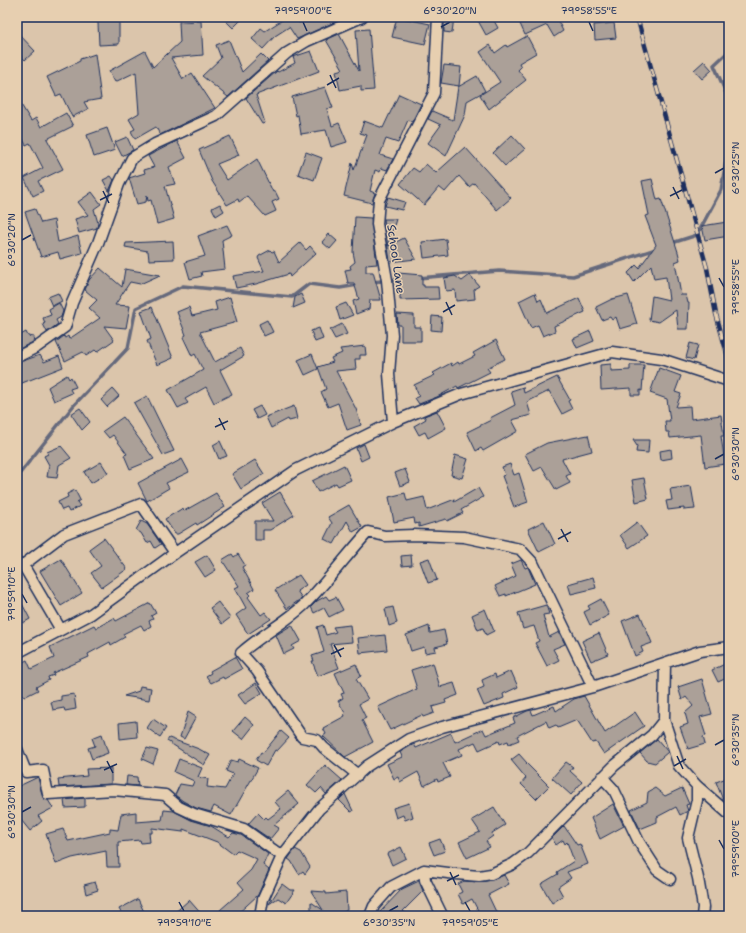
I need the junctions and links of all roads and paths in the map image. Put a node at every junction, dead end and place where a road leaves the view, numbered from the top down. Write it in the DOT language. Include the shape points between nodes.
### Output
graph roads {
  1 [pos="362,17"];
  2 [pos="438,17"];
  3 [pos="17,357"];
  4 [pos="729,381"];
  5 [pos="393,422"];
  6 [pos="175,553"];
  7 [pos="61,630"];
  8 [pos="729,647"];
  9 [pos="17,653"];
  10 [pos="665,663"];
  11 [pos="593,687"];
  12 [pos="664,720"];
  13 [pos="17,749"];
  14 [pos="358,775"];
  15 [pos="602,778"];
  16 [pos="697,786"];
  17 [pos="729,814"];
  18 [pos="282,856"];
  19 [pos="424,870"];
  20 [pos="670,879"];
  21 [pos="442,915"];
  22 [pos="260,916"];
  23 [pos="370,916"];
  24 [pos="702,916"];
  1 -- 3 [label="street" via="307,41 266,72 216,116 155,144 132,158 119,184 65,327 37,347"];
  2 -- 5 [label="street, School Lane" via="434,93 379,200 377,224 387,280 392,335 389,374"];
  4 -- 5 [label="street" via="661,359 612,352 462,394"];
  5 -- 6 [label="street" via="296,470"];
  6 -- 7 [label="street" via="91,614"];
  6 -- 7 [label="street" via="140,504 64,534 24,565"];
  7 -- 9 [label="street"];
  8 -- 10 [label="street" via="700,651"];
  10 -- 11 [label="street"];
  10 -- 12 [label="street"];
  11 -- 14 [label="street" via="442,727 409,739"];
  11 -- 14 [label="street" via="533,563 520,550 464,537 385,536 368,532 304,604 241,653 257,671 302,737 317,740"];
  12 -- 15 [label="street" via="652,735"];
  12 -- 16 [label="street" via="679,766"];
  13 -- 18 [label="street" via="26,772 43,770 48,794 114,790 165,796 194,814 244,829"];
  14 -- 18 [label="street" via="319,809"];
  15 -- 19 [label="street" via="528,853 513,864 491,874 479,876"];
  15 -- 20 [label="street" via="614,790 639,842 657,870"];
  16 -- 17 [label="street"];
  16 -- 24 [label="street" via="698,800 688,838 703,907"];
  18 -- 22 [label="street" via="263,899"];
  19 -- 21 [label="street" via="425,880"];
  19 -- 23 [label="street" via="391,888 374,906"];
}
